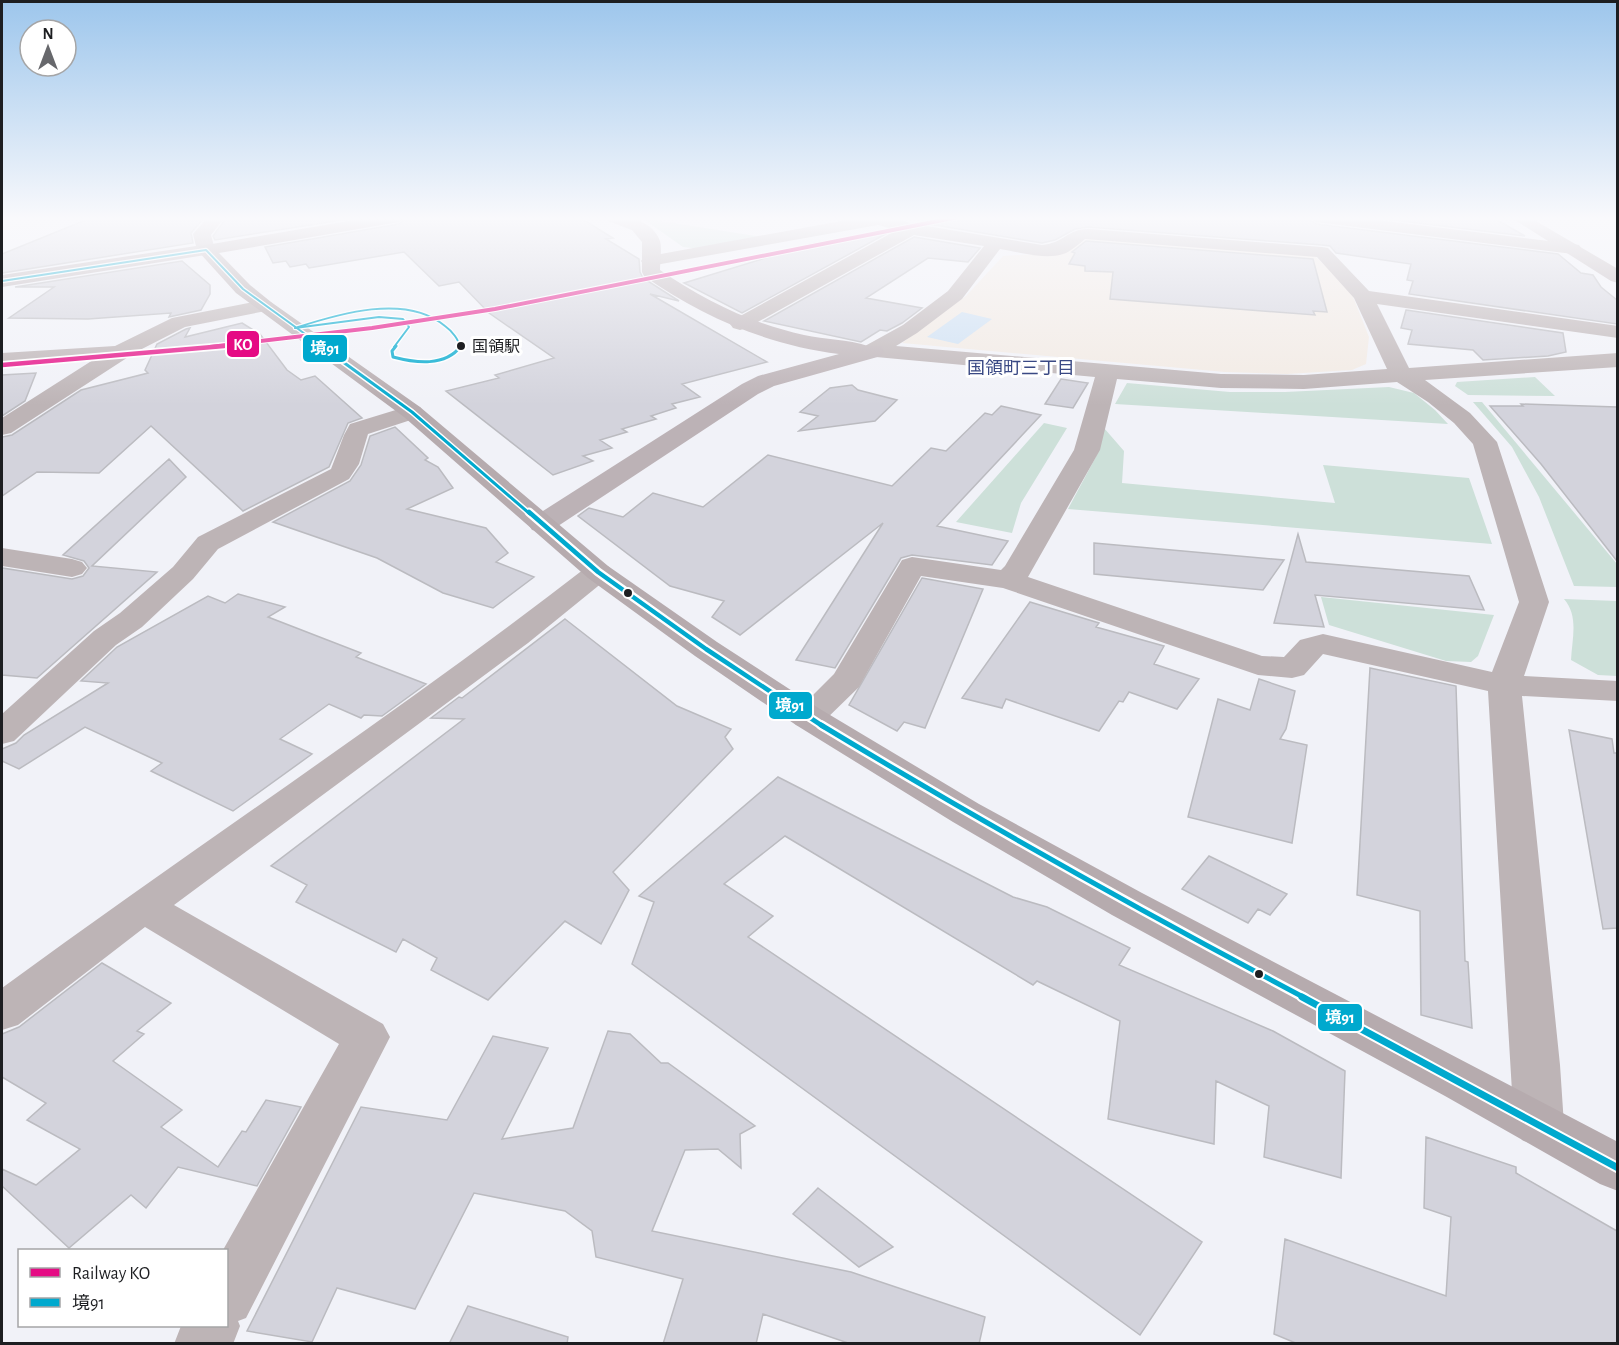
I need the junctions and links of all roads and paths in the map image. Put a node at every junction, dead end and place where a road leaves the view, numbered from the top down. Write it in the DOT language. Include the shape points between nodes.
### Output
graph roads {
  1 [pos="234,280"];
  2 [pos="661,280"];
  3 [pos="820,280"];
  4 [pos="967,280"];
  5 [pos="1355,280"];
  6 [pos="1363,296"];
  7 [pos="264,306"];
  8 [pos="740,324"];
  9 [pos="1617,332"];
  10 [pos="873,351"];
  11 [pos="121,352"];
  12 [pos="2,359"];
  13 [pos="1616,362"];
  14 [pos="1108,371"];
  15 [pos="1401,375"];
  16 [pos="412,411"];
  17 [pos="2,428"];
  18 [pos="542,524"];
  19 [pos="2,557"];
  20 [pos="72,568"];
  21 [pos="598,572"];
  22 [pos="1008,580"];
  23 [pos="1504,685"];
  24 [pos="1617,691"];
  25 [pos="808,717"];
  26 [pos="2,733"];
  27 [pos="143,906"];
  28 [pos="2,1012"];
  29 [pos="1539,1125"];
  30 [pos="1617,1168"];
  31 [pos="228,1295"];
  32 [pos="211,1327"];
  33 [pos="202,1344"];
  1 -- 7 [label="main road"];
  2 -- 8 [label="street"];
  3 -- 8 [label="street"];
  4 -- 10 [label="street" via="955,295"];
  5 -- 6 [label="street"];
  6 -- 9 [label="street"];
  6 -- 15 [label="street"];
  7 -- 11 [label="street" via="179,322"];
  7 -- 16 [label="main road"];
  8 -- 10 [label="street" via="838,348"];
  10 -- 14 [label="street"];
  10 -- 18 [label="street" via="750,389"];
  11 -- 12 [label="street"];
  11 -- 17 [label="street"];
  13 -- 15 [label="street"];
  14 -- 15 [label="street" via="1221,381 1304,382"];
  14 -- 22 [label="street" via="1087,450"];
  15 -- 23 [label="street" via="1462,418 1485,442 1493,465 1534,602"];
  16 -- 18 [label="main road"];
  16 -- 26 [label="street" via="359,429 340,474 208,543 183,573"];
  18 -- 21 [label="main road"];
  19 -- 20 [label="street"];
  21 -- 25 [label="main road"];
  21 -- 27 [label="street" via="517,636"];
  22 -- 23 [label="street" via="1257,665 1292,668 1311,647 1323,644"];
  22 -- 25 [label="street" via="912,566 847,681"];
  23 -- 24 [label="street"];
  23 -- 29 [label="street"];
  25 -- 29 [label="main road" via="1117,898"];
  27 -- 28 [label="street"];
  27 -- 31 [label="street" via="367,1037"];
  29 -- 30 [label="main road"];
  32 -- 33 [label="street"];
}
